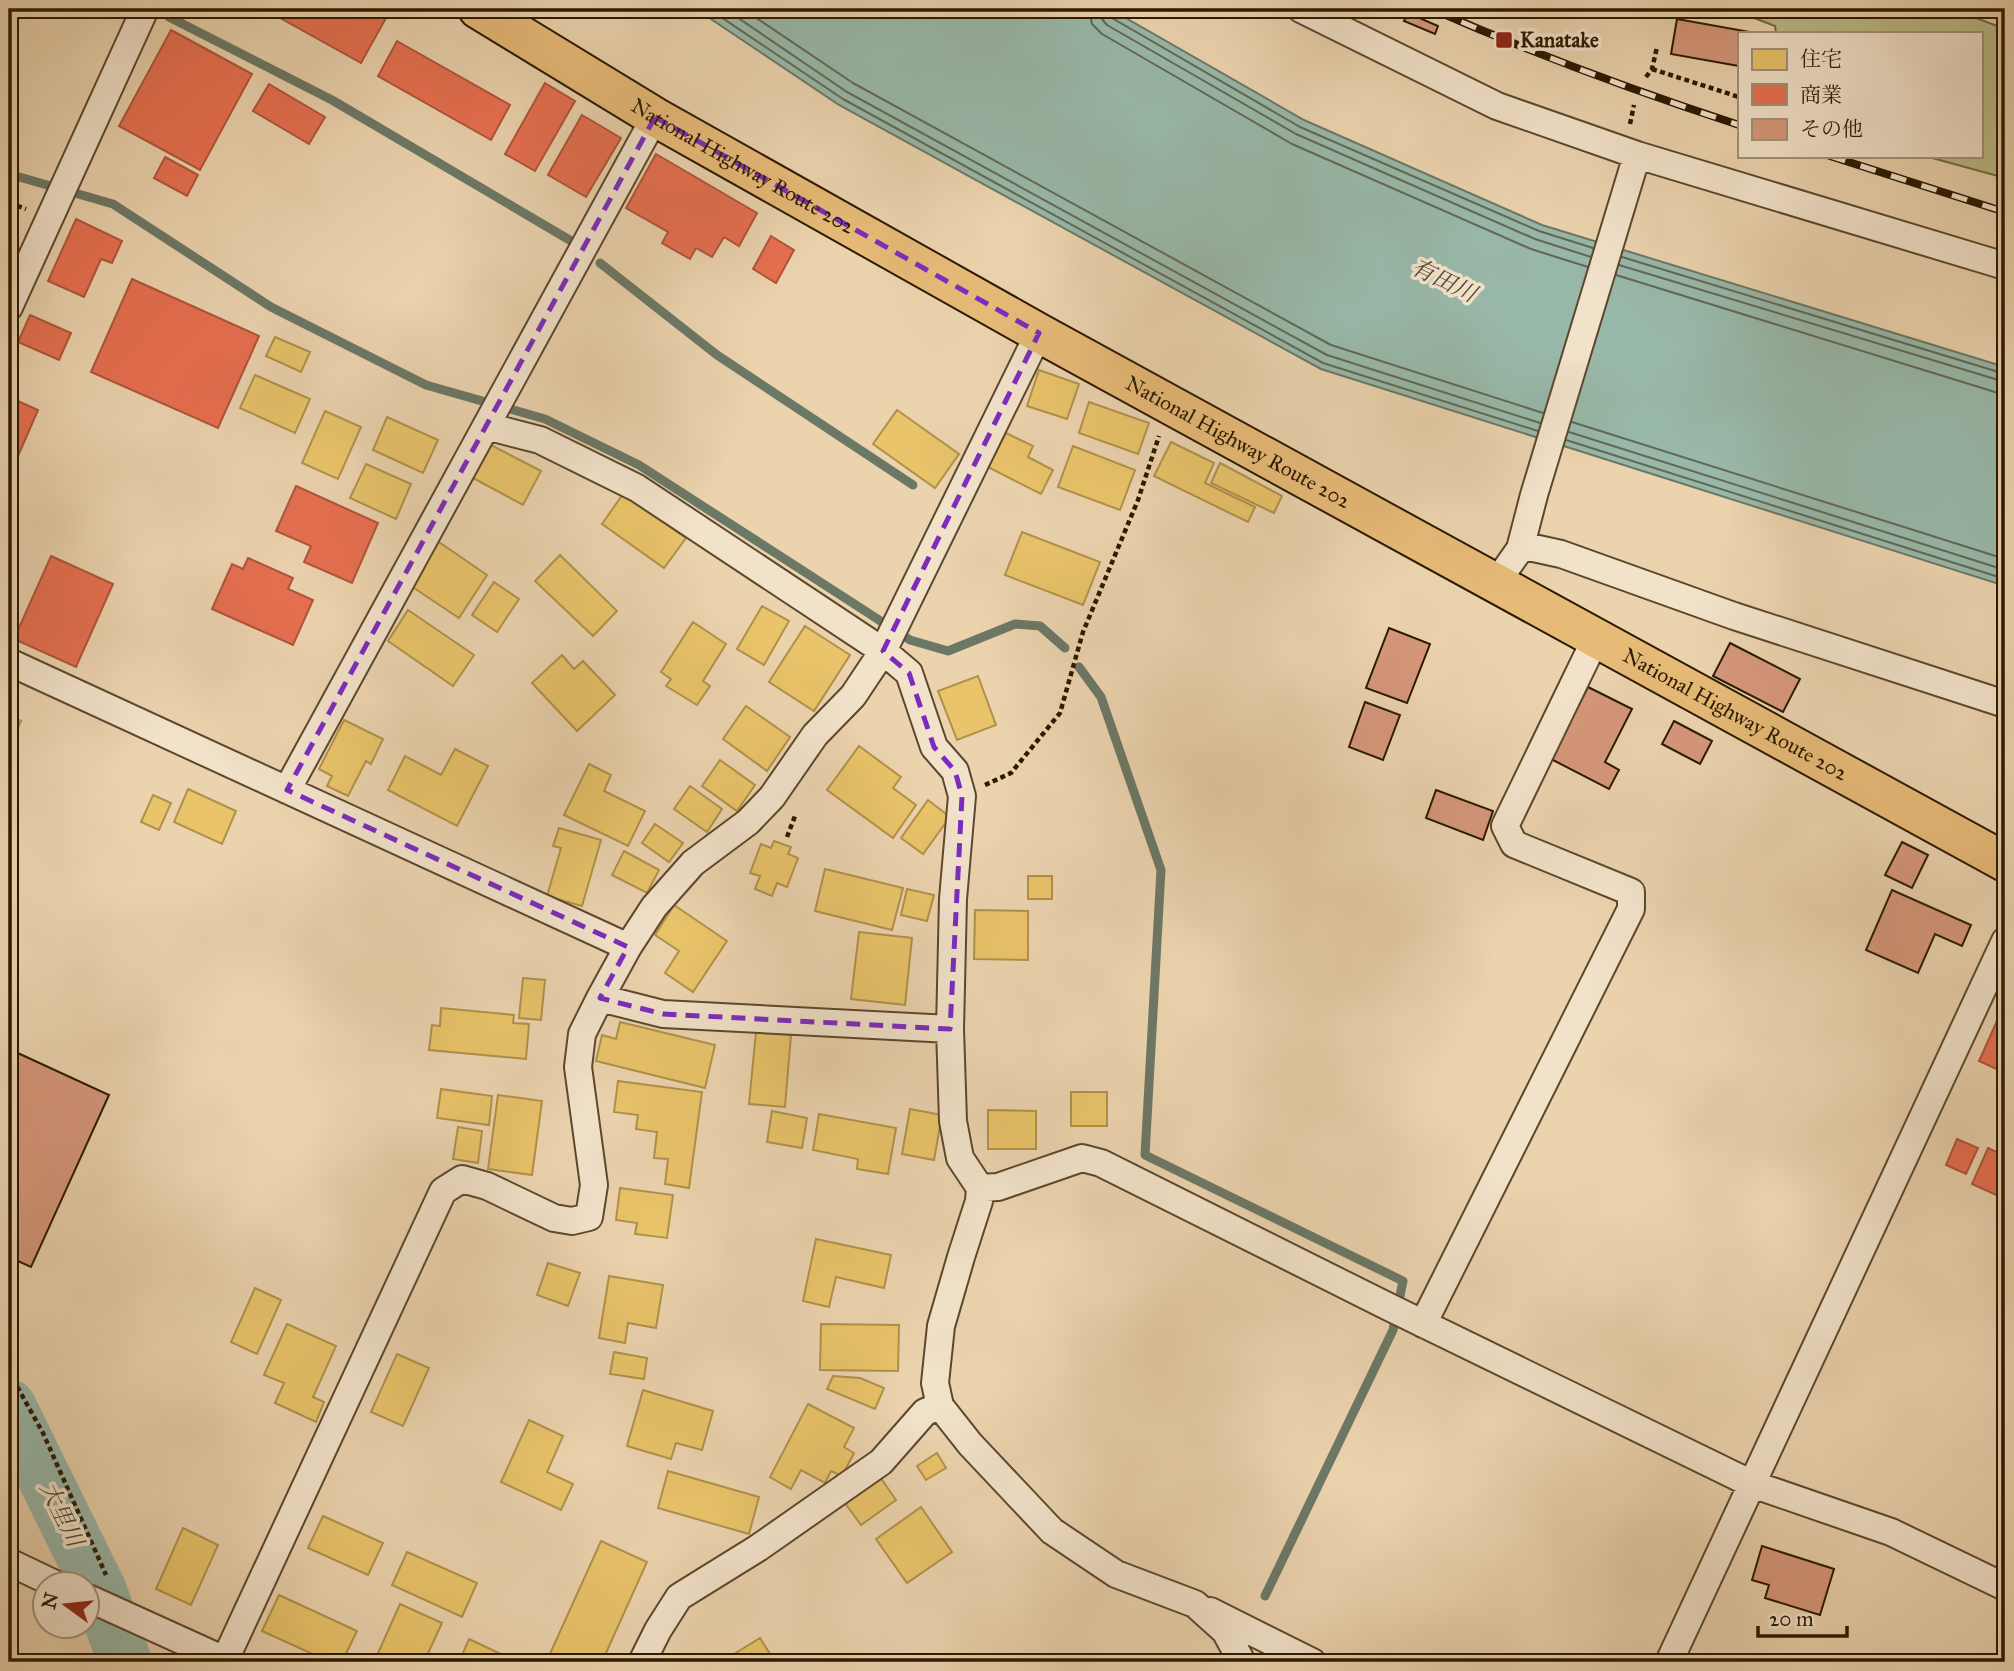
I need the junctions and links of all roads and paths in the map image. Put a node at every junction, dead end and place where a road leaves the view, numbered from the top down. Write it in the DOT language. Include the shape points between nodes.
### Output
graph roads {
  1 [pos="145,9"];
  2 [pos="478,9"];
  3 [pos="1301,9"];
  4 [pos="1657,47"];
  5 [pos="1651,69"];
  6 [pos="1646,77"];
  7 [pos="1738,97"];
  8 [pos="655,117"];
  9 [pos="1637,155"];
  10 [pos="2005,267"];
  11 [pos="9,307"];
  12 [pos="1040,334"];
  13 [pos="1169,404"];
  14 [pos="486,426"];
  15 [pos="1520,548"];
  16 [pos="1496,583"];
  17 [pos="890,637"];
  18 [pos="1596,638"];
  19 [pos="9,662"];
  20 [pos="2005,704"];
  21 [pos="286,790"];
  22 [pos="962,796"];
  23 [pos="2005,862"];
  24 [pos="2005,941"];
  25 [pos="628,947"];
  26 [pos="600,999"];
  27 [pos="950,1029"];
  28 [pos="980,1188"];
  29 [pos="1406,1315"];
  30 [pos="9,1371"];
  31 [pos="940,1405"];
  32 [pos="1752,1485"];
  33 [pos="9,1562"];
  34 [pos="32,1573"];
  35 [pos="2005,1587"];
  36 [pos="1195,1604"];
  37 [pos="102,1605"];
  38 [pos="124,1615"];
  39 [pos="226,1662"];
  40 [pos="642,1662"];
  41 [pos="1242,1662"];
  42 [pos="1312,1662"];
  43 [pos="1669,1662"];
  1 -- 11 [label="street"];
  2 -- 8 [label="highway, National Highway Route 202"];
  3 -- 9 [label="street" via="1497,106"];
  4 -- 5 [label="path"];
  5 -- 6 [label="path"];
  5 -- 7 [label="path"];
  8 -- 12 [label="highway, National Highway Route 202"];
  8 -- 14 [label="street"];
  9 -- 10 [label="street"];
  9 -- 15 [label="street"];
  12 -- 13 [label="highway, National Highway Route 202"];
  12 -- 17 [label="street"];
  13 -- 16 [label="highway, National Highway Route 202"];
  13 -- 22 [label="path" via="1138,500 1083,632 1060,713 1011,773"];
  14 -- 17 [label="street" via="540,440 637,488"];
  14 -- 21 [label="street"];
  15 -- 16 [label="street"];
  15 -- 20 [label="street" via="1561,554"];
  16 -- 18 [label="highway, National Highway Route 202"];
  17 -- 22 [label="street" via="909,673 934,747 955,771"];
  17 -- 25 [label="street" via="853,696 816,735 772,797 748,822 693,863 654,907"];
  18 -- 23 [label="highway, National Highway Route 202"];
  18 -- 29 [label="street" via="1505,826 1514,844 1631,892 1631,909"];
  19 -- 21 [label="street"];
  21 -- 25 [label="street"];
  22 -- 27 [label="street" via="953,899"];
  24 -- 32 [label="street"];
  25 -- 26 [label="street"];
  26 -- 27 [label="street" via="663,1014"];
  26 -- 39 [label="street" via="582,1034 578,1066 594,1185 589,1217 572,1221 554,1218 462,1179 443,1191"];
  27 -- 28 [label="street" via="953,1121 960,1158"];
  28 -- 29 [label="street" via="998,1187 1082,1158 1101,1163"];
  28 -- 31 [label="street" via="941,1326 936,1383"];
  29 -- 32 [label="street"];
  30 -- 38 [label="path" via="43,1433"];
  31 -- 36 [label="street" via="1052,1531 1116,1574"];
  31 -- 40 [label="street" via="925,1412 881,1462 679,1597"];
  32 -- 35 [label="street" via="1891,1532"];
  32 -- 43 [label="street"];
  33 -- 34 [label="street"];
  36 -- 41 [label="street" via="1225,1631"];
  36 -- 42 [label="street"];
  37 -- 38 [label="street"];
  38 -- 39 [label="street"];
}
